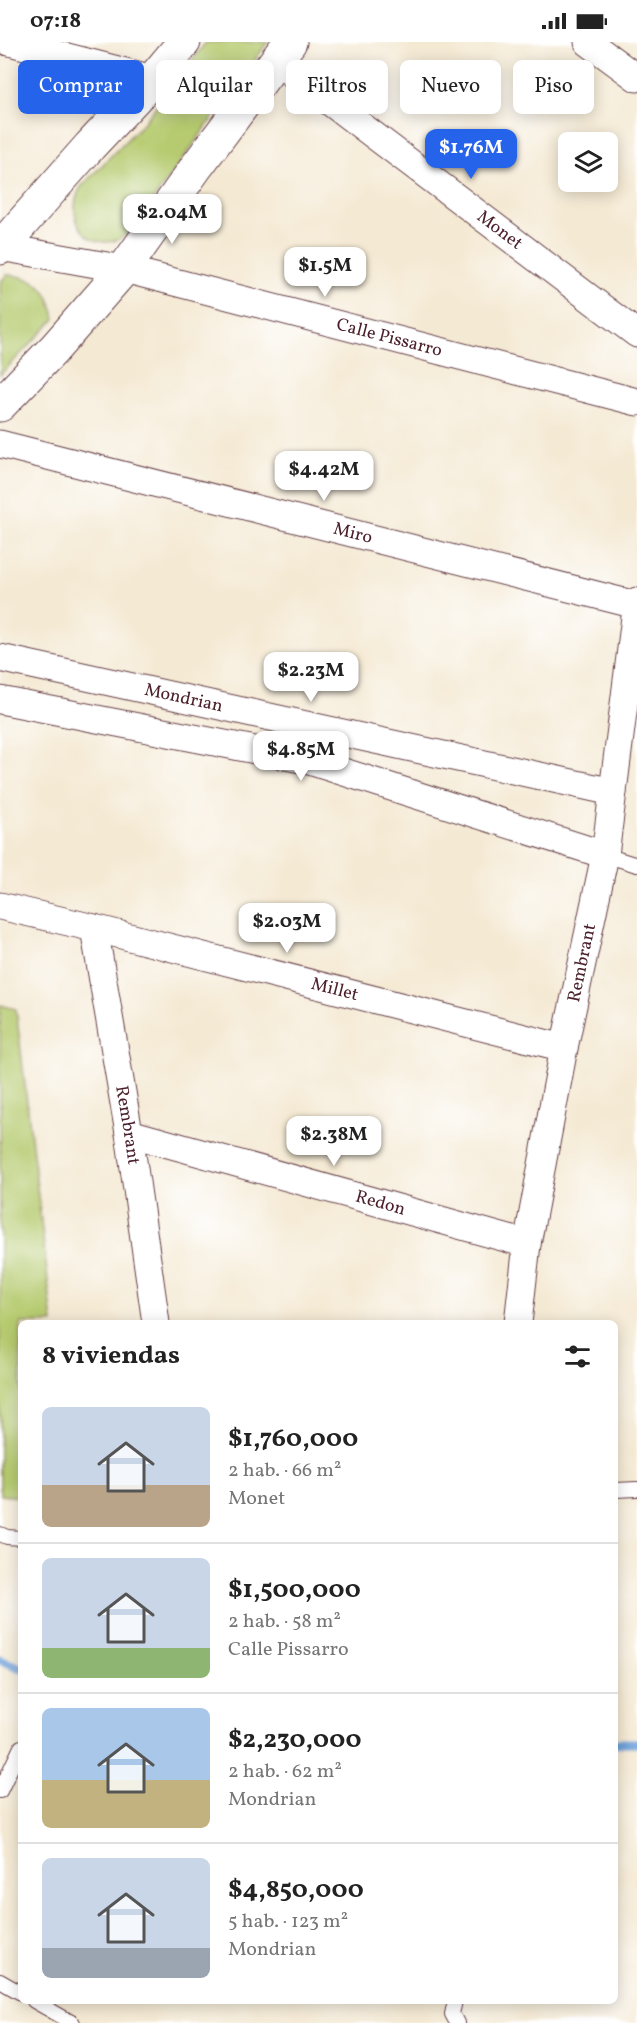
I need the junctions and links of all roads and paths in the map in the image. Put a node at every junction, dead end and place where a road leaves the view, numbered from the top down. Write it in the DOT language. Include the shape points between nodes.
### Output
graph roads {
  1 [pos="9,42"];
  2 [pos="184,42"];
  3 [pos="588,42"];
  4 [pos="283,52"];
  5 [pos="637,78"];
  6 [pos="153,79"];
  7 [pos="0,248"];
  8 [pos="124,269"];
  9 [pos="637,334"];
  10 [pos="637,402"];
  11 [pos="0,405"];
  12 [pos="0,444"];
  13 [pos="637,603"];
  14 [pos="0,658"];
  15 [pos="0,700"];
  16 [pos="613,792"];
  17 [pos="604,855"];
  18 [pos="637,865"];
  19 [pos="0,906"];
  20 [pos="94,928"];
  21 [pos="564,1048"];
  22 [pos="129,1133"];
  23 [pos="527,1244"];
  24 [pos="156,1320"];
  25 [pos="518,1320"];
  26 [pos="637,1489"];
  27 [pos="618,1490"];
  28 [pos="0,1534"];
  29 [pos="18,1538"];
  30 [pos="18,1752"];
  31 [pos="0,1791"];
  32 [pos="0,1981"];
  33 [pos="18,1992"];
  34 [pos="39,2004"];
  35 [pos="454,2004"];
  36 [pos="72,2023"];
  37 [pos="457,2023"];
  1 -- 6 [label="street"];
  2 -- 6 [label="street"];
  3 -- 5 [label="street"];
  4 -- 8 [label="street"];
  4 -- 9 [label="street, Monet"];
  6 -- 7 [label="street"];
  7 -- 8 [label="street, Calle Pissarro"];
  8 -- 10 [label="street, Calle Pissarro"];
  8 -- 11 [label="street"];
  12 -- 13 [label="street, Miro"];
  13 -- 16 [label="street, Rembrant"];
  14 -- 16 [label="street, Mondrian"];
  15 -- 17 [label="street, Mondrian" via="306,760"];
  16 -- 17 [label="street, Rembrant"];
  17 -- 18 [label="lane"];
  17 -- 21 [label="street, Rembrant"];
  19 -- 20 [label="street, Millet"];
  20 -- 21 [label="street, Millet"];
  20 -- 22 [label="street, Rembrant"];
  21 -- 23 [label="street, Rembrant"];
  22 -- 23 [label="street, Redon"];
  22 -- 24 [label="street, Rembrant"];
  23 -- 25 [label="street, Rembrant"];
  26 -- 27 [label="lane"];
  28 -- 29 [label="lane"];
  30 -- 31 [label="lane"];
  32 -- 33 [label="lane"];
  34 -- 36 [label="lane"];
  35 -- 37 [label="lane" via="452,2014"];
}
